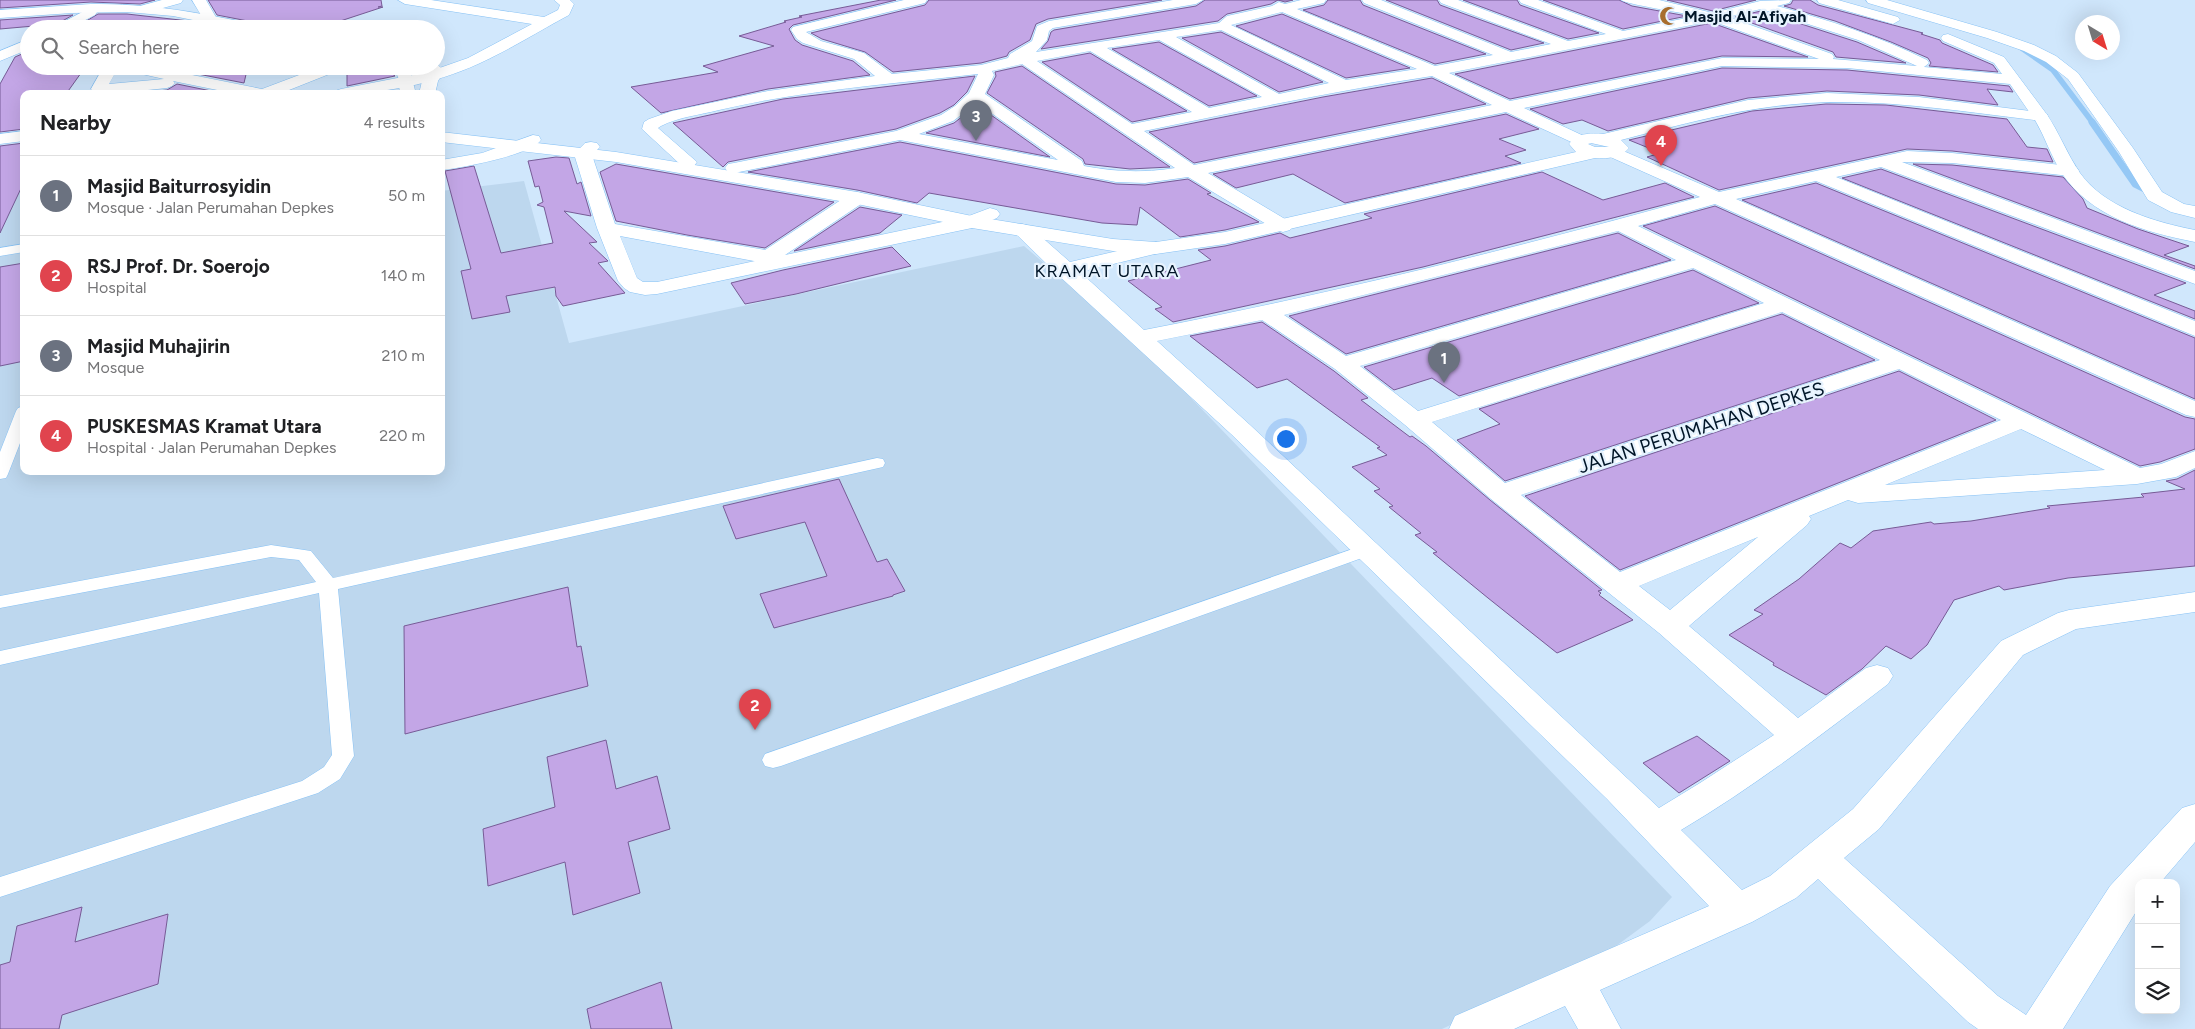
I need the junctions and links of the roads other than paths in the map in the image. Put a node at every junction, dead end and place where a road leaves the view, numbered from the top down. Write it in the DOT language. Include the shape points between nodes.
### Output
graph roads {
  1 [pos="176,0"];
  2 [pos="199,0"];
  3 [pos="405,0"];
  4 [pos="560,0"];
  5 [pos="920,0"];
  6 [pos="1196,0"];
  7 [pos="1262,0"];
  8 [pos="1319,0"];
  9 [pos="1369,0"];
  10 [pos="1446,0"];
  11 [pos="1526,0"];
  12 [pos="1628,0"];
  13 [pos="1744,0"];
  14 [pos="1784,0"];
  15 [pos="1824,0"];
  16 [pos="1872,0"];
  17 [pos="1096,2"];
  18 [pos="1612,3"];
  19 [pos="1764,6"];
  20 [pos="1285,8"];
  21 [pos="144,9"];
  22 [pos="90,12"];
  23 [pos="1118,14"];
  24 [pos="0,15"];
  25 [pos="1713,17"];
  26 [pos="210,19"];
  27 [pos="74,20"];
  28 [pos="152,20"];
  29 [pos="215,20"];
  30 [pos="547,22"];
  31 [pos="1681,24"];
  32 [pos="1223,26"];
  33 [pos="1161,35"];
  34 [pos="1622,35"];
  35 [pos="1794,45"];
  36 [pos="20,46"];
  37 [pos="1093,46"];
  38 [pos="1568,46"];
  39 [pos="0,47"];
  40 [pos="20,49"];
  41 [pos="0,57"];
  42 [pos="1510,57"];
  43 [pos="1025,59"];
  44 [pos="1722,62"];
  45 [pos="1847,64"];
  46 [pos="989,67"];
  47 [pos="445,68"];
  48 [pos="1434,71"];
  49 [pos="1934,71"];
  50 [pos="107,75"];
  51 [pos="167,75"];
  52 [pos="313,75"];
  53 [pos="426,75"];
  54 [pos="431,75"];
  55 [pos="191,80"];
  56 [pos="890,80"];
  57 [pos="2015,80"];
  58 [pos="1344,85"];
  59 [pos="407,87"];
  60 [pos="100,90"];
  61 [pos="100,90"];
  62 [pos="242,90"];
  63 [pos="274,90"];
  64 [pos="379,90"];
  65 [pos="427,90"];
  66 [pos="976,95"];
  67 [pos="1279,100"];
  68 [pos="1510,107"];
  69 [pos="1207,114"];
  70 [pos="2043,120"];
  71 [pos="445,125"];
  72 [pos="1131,129"];
  73 [pos="900,135"];
  74 [pos="20,136"];
  75 [pos="445,137"];
  76 [pos="0,139"];
  77 [pos="526,143"];
  78 [pos="1599,147"];
  79 [pos="587,150"];
  80 [pos="688,162"];
  81 [pos="1882,162"];
  82 [pos="445,164"];
  83 [pos="734,168"];
  84 [pos="1084,170"];
  85 [pos="1194,172"];
  86 [pos="2070,172"];
  87 [pos="1818,176"];
  88 [pos="857,198"];
  89 [pos="1716,198"];
  90 [pos="2195,212"];
  91 [pos="1264,215"];
  92 [pos="981,218"];
  93 [pos="1620,225"];
  94 [pos="1283,226"];
  95 [pos="607,228"];
  96 [pos="1022,230"];
  97 [pos="2195,236"];
  98 [pos="1156,248"];
  99 [pos="20,249"];
  100 [pos="0,252"];
  101 [pos="768,258"];
  102 [pos="1695,261"];
  103 [pos="750,269"];
  104 [pos="1064,270"];
  105 [pos="2195,278"];
  106 [pos="1784,304"];
  107 [pos="1266,313"];
  108 [pos="2195,329"];
  109 [pos="1141,337"];
  110 [pos="1900,361"];
  111 [pos="1343,364"];
  112 [pos="2195,410"];
  113 [pos="1414,420"];
  114 [pos="2022,420"];
  115 [pos="20,422"];
  116 [pos="2195,459"];
  117 [pos="877,463"];
  118 [pos="0,474"];
  119 [pos="2137,476"];
  120 [pos="1502,493"];
  121 [pos="1824,500"];
  122 [pos="1367,550"];
  123 [pos="328,584"];
  124 [pos="1618,584"];
  125 [pos="0,602"];
  126 [pos="2195,602"];
  127 [pos="1670,626"];
  128 [pos="0,658"];
  129 [pos="1877,676"];
  130 [pos="1798,736"];
  131 [pos="773,760"];
  132 [pos="2194,820"];
  133 [pos="1655,827"];
  134 [pos="1819,857"];
  135 [pos="0,887"];
  136 [pos="1738,910"];
  137 [pos="1574,983"];
  138 [pos="1470,1029"];
  139 [pos="1600,1029"];
  140 [pos="2012,1029"];
  141 [pos="2040,1029"];
  1 -- 21 [label="street"];
  2 -- 26 [label="street"];
  3 -- 30 [label="street"];
  4 -- 30 [label="street" via="567,4 566,8"];
  5 -- 56 [label="street" via="798,30 804,38 858,55"];
  6 -- 23 [label="street"];
  7 -- 20 [label="street"];
  8 -- 20 [label="street"];
  9 -- 42 [label="street"];
  10 -- 38 [label="street"];
  11 -- 34 [label="street"];
  12 -- 25 [label="street" via="1661,4"];
  13 -- 19 [label="street"];
  14 -- 19 [label="street"];
  15 -- 57 [label="street" via="1933,32 1973,48 1999,60"];
  16 -- 90 [label="street" via="1992,35 2051,59 2072,76 2155,196 2178,208"];
  17 -- 23 [label="street"];
  18 -- 31 [label="street"];
  19 -- 25 [label="street"];
  19 -- 49 [label="street" via="1906,54"];
  20 -- 32 [label="street" via="1232,19"];
  20 -- 48 [label="street"];
  21 -- 24 [label="street" via="56,9"];
  21 -- 26 [label="street"];
  22 -- 24 [label="street"];
  22 -- 27 [label="street"];
  22 -- 28 [label="street"];
  23 -- 46 [label="street" via="1049,25 1042,29 1039,44"];
  25 -- 31 [label="street"];
  25 -- 35 [label="street"];
  26 -- 29 [label="street"];
  30 -- 47 [label="street" via="473,61"];
  31 -- 34 [label="street"];
  32 -- 33 [label="street"];
  32 -- 58 [label="street"];
  33 -- 37 [label="street"];
  33 -- 67 [label="street"];
  34 -- 38 [label="street"];
  35 -- 44 [label="street"];
  35 -- 45 [label="street"];
  36 -- 39 [label="street"];
  37 -- 43 [label="street"];
  37 -- 69 [label="street"];
  38 -- 42 [label="street"];
  40 -- 41 [label="street"];
  42 -- 48 [label="street"];
  43 -- 46 [label="street"];
  43 -- 72 [label="street"];
  44 -- 45 [label="street"];
  44 -- 68 [label="street"];
  45 -- 49 [label="street"];
  46 -- 56 [label="street"];
  46 -- 66 [label="street"];
  48 -- 58 [label="street"];
  48 -- 68 [label="street"];
  49 -- 57 [label="street"];
  50 -- 61 [label="street"];
  51 -- 55 [label="street"];
  52 -- 63 [label="street"];
  53 -- 59 [label="street"];
  54 -- 65 [label="street"];
  55 -- 60 [label="street"];
  55 -- 62 [label="street"];
  56 -- 80 [label="street" via="769,94 668,118 650,126"];
  57 -- 70 [label="street"];
  58 -- 67 [label="street"];
  59 -- 64 [label="street"];
  66 -- 73 [label="street" via="962,109 946,118"];
  66 -- 84 [label="street"];
  67 -- 69 [label="street"];
  68 -- 78 [label="street"];
  68 -- 85 [label="street"];
  69 -- 72 [label="street"];
  70 -- 78 [label="street" via="1881,107 1819,107 1766,114"];
  70 -- 86 [label="street"];
  71 -- 77 [label="street"];
  72 -- 85 [label="street"];
  73 -- 83 [label="street"];
  73 -- 84 [label="street"];
  74 -- 76 [label="street"];
  75 -- 77 [label="street"];
  77 -- 79 [label="street"];
  77 -- 82 [label="street" via="480,159"];
  78 -- 89 [label="street"];
  78 -- 91 [label="street" via="1417,180"];
  78 -- 94 [label="street"];
  79 -- 80 [label="street"];
  79 -- 88 [label="street"];
  79 -- 95 [label="street"];
  80 -- 83 [label="street"];
  81 -- 86 [label="street" via="1907,156 1927,156"];
  81 -- 87 [label="street"];
  81 -- 105 [label="street"];
  83 -- 92 [label="street" via="936,201"];
  84 -- 85 [label="street" via="1116,177 1146,178"];
  85 -- 91 [label="street"];
  86 -- 97 [label="street" via="2097,201 2136,218"];
  87 -- 89 [label="street"];
  87 -- 108 [label="street"];
  88 -- 92 [label="street"];
  88 -- 101 [label="street"];
  89 -- 93 [label="street"];
  89 -- 112 [label="street"];
  91 -- 92 [label="street" via="1142,237"];
  91 -- 94 [label="street"];
  92 -- 96 [label="street"];
  92 -- 103 [label="street"];
  93 -- 102 [label="street"];
  93 -- 107 [label="street"];
  94 -- 98 [label="street"];
  95 -- 101 [label="street"];
  95 -- 103 [label="street" via="628,281 635,287 657,288"];
  96 -- 98 [label="street" via="1113,246"];
  96 -- 104 [label="street"];
  98 -- 104 [label="street"];
  99 -- 100 [label="lane"];
  101 -- 103 [label="street"];
  102 -- 106 [label="street"];
  102 -- 111 [label="street"];
  104 -- 109 [label="street"];
  106 -- 110 [label="street"];
  106 -- 113 [label="street"];
  107 -- 109 [label="street"];
  107 -- 111 [label="street"];
  109 -- 122 [label="street"];
  110 -- 114 [label="street"];
  110 -- 120 [label="street, JALAN PERUMAHAN DEPKES"];
  111 -- 113 [label="street"];
  113 -- 120 [label="street"];
  114 -- 119 [label="street"];
  114 -- 121 [label="street"];
  115 -- 118 [label="lane"];
  116 -- 119 [label="street" via="2167,472"];
  117 -- 123 [label="lane"];
  119 -- 121 [label="street"];
  120 -- 124 [label="street"];
  121 -- 124 [label="street"];
  121 -- 127 [label="street"];
  122 -- 131 [label="lane"];
  122 -- 133 [label="street"];
  123 -- 125 [label="lane" via="305,555 271,551"];
  123 -- 128 [label="lane"];
  123 -- 135 [label="lane" via="343,756 332,774 310,787"];
  124 -- 127 [label="street"];
  126 -- 134 [label="street" via="2069,620 2012,648 1866,820"];
  127 -- 130 [label="street"];
  129 -- 130 [label="street"];
  130 -- 133 [label="street" via="1701,802"];
  132 -- 141 [label="street" via="2124,897"];
  133 -- 136 [label="street"];
  134 -- 136 [label="street" via="1783,886"];
  134 -- 140 [label="street" via="1983,1008"];
  136 -- 137 [label="street"];
  137 -- 138 [label="street"];
  137 -- 139 [label="street"];
}
